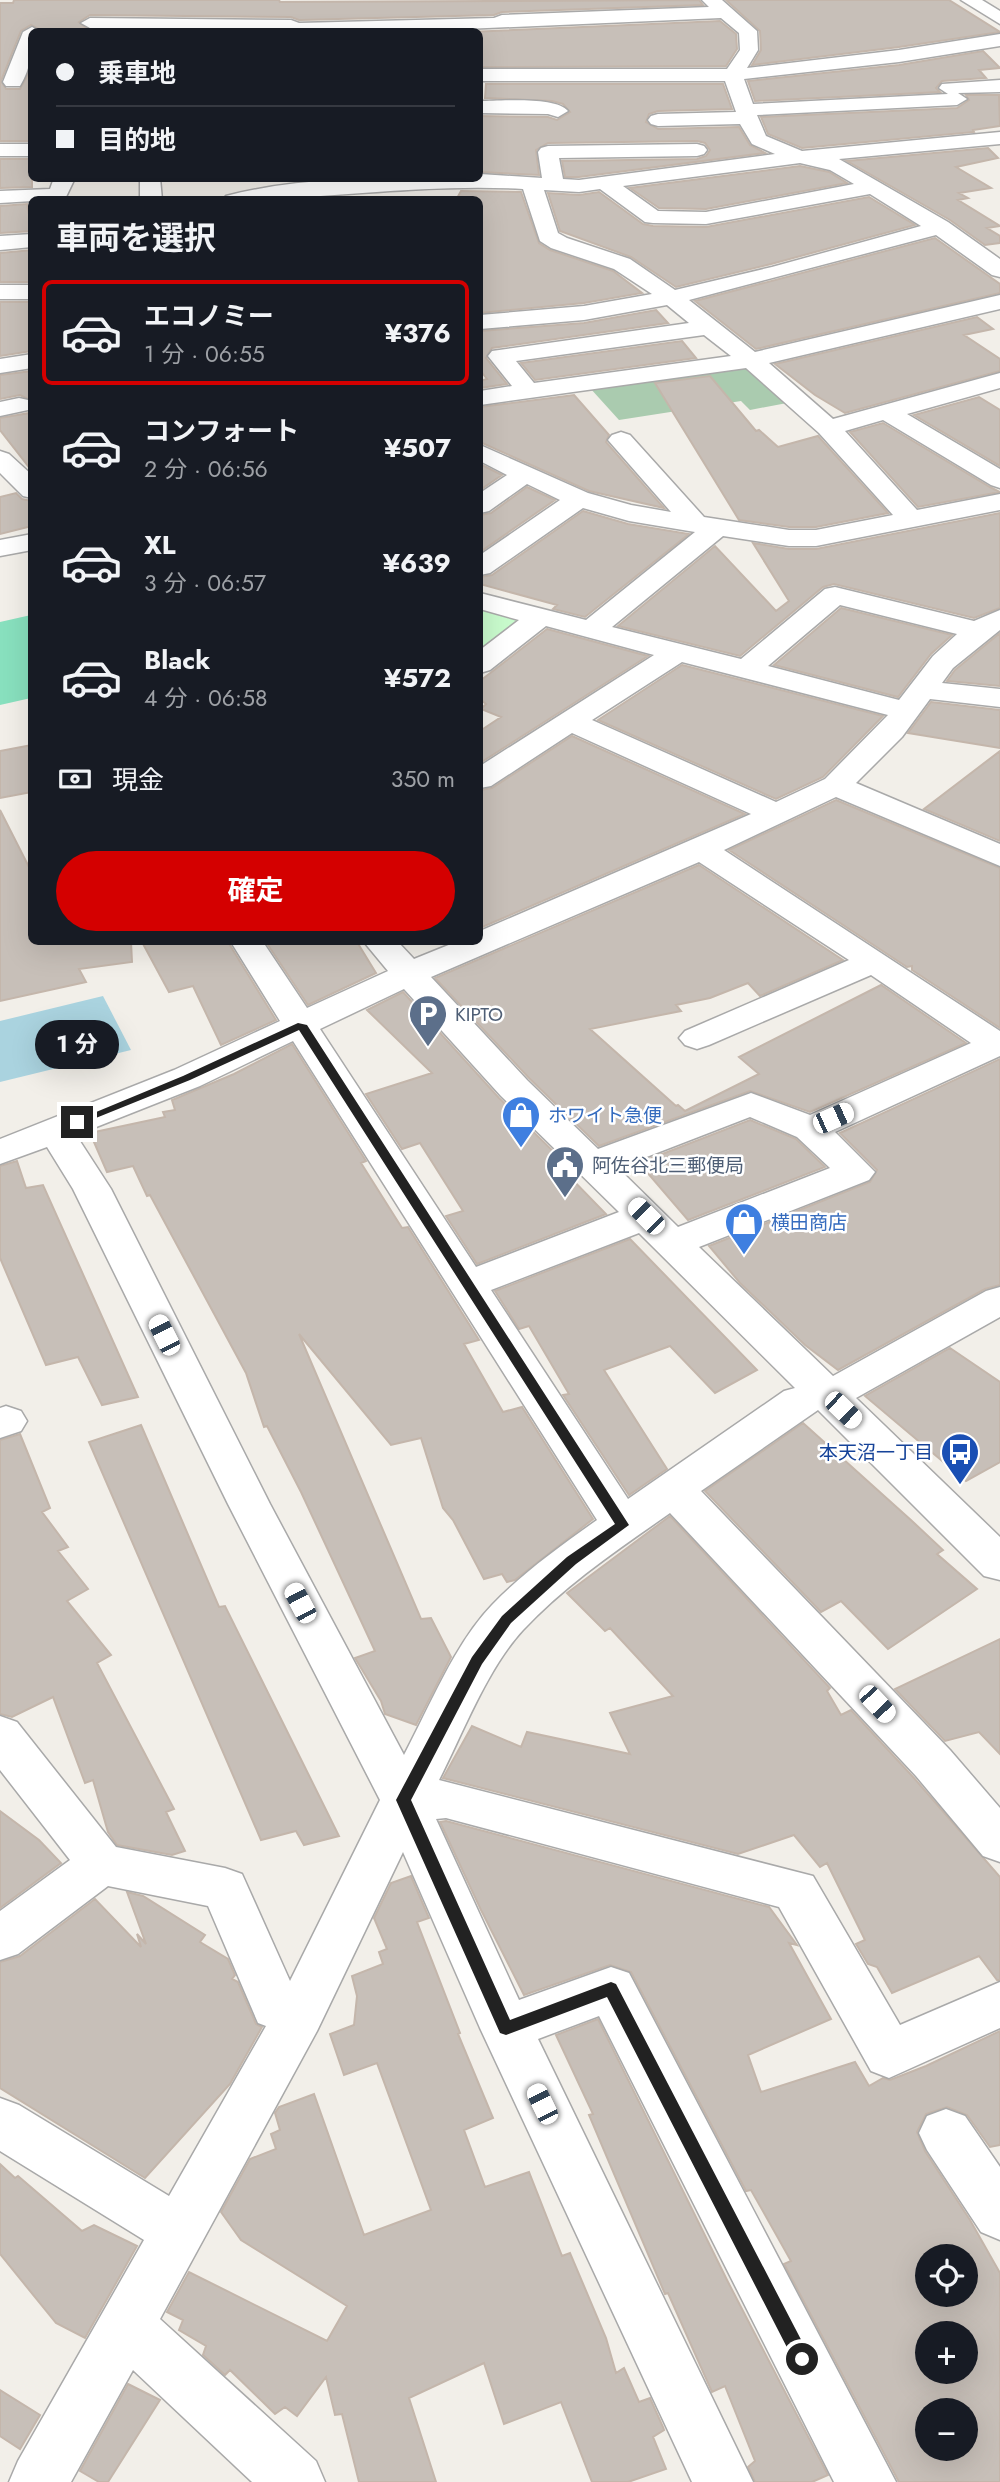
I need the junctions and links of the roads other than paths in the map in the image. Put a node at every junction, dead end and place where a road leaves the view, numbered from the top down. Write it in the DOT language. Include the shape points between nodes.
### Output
graph roads {
  1 [pos="167,0"];
  2 [pos="497,0"];
  3 [pos="970,0"];
  4 [pos="104,1"];
  5 [pos="718,6"];
  6 [pos="38,14"];
  7 [pos="603,16"];
  8 [pos="1000,19"];
  9 [pos="165,24"];
  10 [pos="291,24"];
  11 [pos="504,26"];
  12 [pos="124,27"];
  13 [pos="31,28"];
  14 [pos="217,28"];
  15 [pos="618,36"];
  16 [pos="26,38"];
  17 [pos="1000,40"];
  18 [pos="632,55"];
  19 [pos="511,57"];
  20 [pos="899,57"];
  21 [pos="483,75"];
  22 [pos="517,75"];
  23 [pos="646,75"];
  24 [pos="733,75"];
  25 [pos="15,81"];
  26 [pos="1000,86"];
  27 [pos="951,94"];
  28 [pos="483,107"];
  29 [pos="558,111"];
  30 [pos="748,114"];
  31 [pos="658,120"];
  32 [pos="997,138"];
  33 [pos="800,157"];
  34 [pos="716,168"];
  35 [pos="483,180"];
  36 [pos="63,182"];
  37 [pos="405,182"];
  38 [pos="605,183"];
  39 [pos="542,184"];
  40 [pos="273,185"];
  41 [pos="873,187"];
  42 [pos="50,196"];
  43 [pos="244,196"];
  44 [pos="0,197"];
  45 [pos="28,197"];
  46 [pos="940,228"];
  47 [pos="1000,239"];
  48 [pos="28,240"];
  49 [pos="0,243"];
  50 [pos="968,245"];
  51 [pos="1000,270"];
  52 [pos="0,292"];
  53 [pos="28,292"];
  54 [pos="671,297"];
  55 [pos="1000,302"];
  56 [pos="483,323"];
  57 [pos="709,327"];
  58 [pos="0,343"];
  59 [pos="28,355"];
  60 [pos="28,357"];
  61 [pos="751,360"];
  62 [pos="0,366"];
  63 [pos="1000,380"];
  64 [pos="975,387"];
  65 [pos="528,391"];
  66 [pos="483,398"];
  67 [pos="1000,401"];
  68 [pos="887,412"];
  69 [pos="828,428"];
  70 [pos="621,440"];
  71 [pos="483,453"];
  72 [pos="0,459"];
  73 [pos="525,474"];
  74 [pos="1000,480"];
  75 [pos="28,486"];
  76 [pos="579,499"];
  77 [pos="1000,502"];
  78 [pos="483,503"];
  79 [pos="911,519"];
  80 [pos="707,525"];
  81 [pos="28,543"];
  82 [pos="0,548"];
  83 [pos="483,565"];
  84 [pos="483,602"];
  85 [pos="540,617"];
  86 [pos="989,625"];
  87 [pos="590,630"];
  88 [pos="678,652"];
  89 [pos="483,662"];
  90 [pos="746,670"];
  91 [pos="1000,698"];
  92 [pos="915,701"];
  93 [pos="571,722"];
  94 [pos="483,777"];
  95 [pos="836,786"];
  96 [pos="777,814"];
  97 [pos="701,849"];
  98 [pos="998,853"];
  99 [pos="483,942"];
  100 [pos="249,945"];
  101 [pos="383,945"];
  102 [pos="476,945"];
  103 [pos="874,961"];
  104 [pos="408,974"];
  105 [pos="302,1025"];
  106 [pos="697,1038"];
  107 [pos="998,1044"];
  108 [pos="810,1129"];
  109 [pos="55,1130"];
  110 [pos="0,1152"];
  111 [pos="593,1164"];
  112 [pos="646,1216"];
  113 [pos="673,1243"];
  114 [pos="469,1284"];
  115 [pos="1000,1300"];
  116 [pos="827,1394"];
  117 [pos="674,1490"];
  118 [pos="622,1525"];
  119 [pos="995,1550"];
  120 [pos="0,1735"];
  121 [pos="404,1800"];
  122 [pos="1000,1842"];
  123 [pos="101,1864"];
  124 [pos="0,1939"];
  125 [pos="1000,2004"];
  126 [pos="299,2015"];
  127 [pos="506,2028"];
  128 [pos="3,2127"];
  129 [pos="946,2133"];
  130 [pos="1000,2214"];
  131 [pos="178,2231"];
  132 [pos="126,2325"];
  133 [pos="39,2482"];
  134 [pos="295,2482"];
  135 [pos="723,2482"];
  136 [pos="866,2482"];
  1 -- 9 [label="street"];
  2 -- 11 [label="street"];
  3 -- 8 [label="street"];
  4 -- 12 [label="street" via="90,23"];
  5 -- 7 [label="street"];
  5 -- 24 [label="street" via="748,31 749,50"];
  6 -- 13 [label="street"];
  7 -- 11 [label="street"];
  7 -- 15 [label="street"];
  9 -- 12 [label="street"];
  9 -- 14 [label="street"];
  10 -- 11 [label="street"];
  10 -- 14 [label="street"];
  16 -- 25 [label="street"];
  17 -- 20 [label="street"];
  18 -- 23 [label="street"];
  19 -- 22 [label="street"];
  20 -- 24 [label="street"];
  20 -- 27 [label="street"];
  21 -- 22 [label="street"];
  22 -- 23 [label="street"];
  23 -- 24 [label="street"];
  24 -- 30 [label="street"];
  26 -- 27 [label="street"];
  27 -- 30 [label="street"];
  27 -- 32 [label="street"];
  28 -- 29 [label="street"];
  30 -- 31 [label="street"];
  30 -- 33 [label="street" via="759,141"];
  32 -- 33 [label="street"];
  33 -- 34 [label="street"];
  33 -- 41 [label="street" via="837,165"];
  34 -- 38 [label="street"];
  34 -- 39 [label="street" via="711,149 548,152"];
  35 -- 39 [label="street"];
  36 -- 42 [label="street" via="58,195"];
  37 -- 40 [label="street"];
  38 -- 39 [label="street"];
  38 -- 41 [label="street" via="653,217 706,218"];
  39 -- 54 [label="street" via="548,236 622,264"];
  40 -- 43 [label="street"];
  41 -- 46 [label="street"];
  44 -- 45 [label="street"];
  46 -- 50 [label="street"];
  46 -- 54 [label="street" via="814,264"];
  47 -- 50 [label="street"];
  48 -- 49 [label="street"];
  50 -- 51 [label="street"];
  52 -- 53 [label="street"];
  54 -- 56 [label="street" via="615,309"];
  54 -- 57 [label="street"];
  55 -- 61 [label="street"];
  57 -- 61 [label="street"];
  57 -- 65 [label="street" via="500,356"];
  58 -- 59 [label="street"];
  60 -- 62 [label="street"];
  61 -- 65 [label="street"];
  61 -- 69 [label="street"];
  63 -- 64 [label="street"];
  64 -- 67 [label="street"];
  64 -- 68 [label="street"];
  65 -- 66 [label="street"];
  68 -- 69 [label="street"];
  68 -- 74 [label="street"];
  69 -- 79 [label="street"];
  70 -- 80 [label="street"];
  71 -- 73 [label="street"];
  72 -- 75 [label="street"];
  73 -- 76 [label="street"];
  73 -- 78 [label="street"];
  76 -- 80 [label="street" via="629,513"];
  76 -- 83 [label="street"];
  77 -- 79 [label="street"];
  79 -- 80 [label="street" via="816,538"];
  80 -- 87 [label="street"];
  81 -- 82 [label="street"];
  84 -- 85 [label="street"];
  85 -- 87 [label="street"];
  85 -- 89 [label="street"];
  86 -- 90 [label="street" via="835,594"];
  86 -- 92 [label="street" via="943,662"];
  87 -- 88 [label="street"];
  88 -- 90 [label="street"];
  88 -- 93 [label="street"];
  90 -- 92 [label="street"];
  91 -- 92 [label="street"];
  92 -- 95 [label="street"];
  93 -- 94 [label="street"];
  93 -- 96 [label="street"];
  95 -- 96 [label="street"];
  95 -- 98 [label="street"];
  96 -- 97 [label="street"];
  97 -- 99 [label="street"];
  97 -- 103 [label="street"];
  100 -- 105 [label="street"];
  101 -- 104 [label="street"];
  102 -- 104 [label="street"];
  103 -- 106 [label="street"];
  103 -- 107 [label="street"];
  104 -- 105 [label="street"];
  104 -- 111 [label="street" via="514,1088"];
  105 -- 109 [label="street" via="187,1078"];
  105 -- 114 [label="street"];
  107 -- 108 [label="street"];
  108 -- 111 [label="street" via="751,1104"];
  108 -- 113 [label="street" via="856,1172"];
  109 -- 110 [label="street"];
  109 -- 121 [label="street" via="92,1189"];
  111 -- 112 [label="street"];
  112 -- 113 [label="street"];
  112 -- 114 [label="street"];
  113 -- 116 [label="street"];
  114 -- 118 [label="street"];
  115 -- 116 [label="street"];
  116 -- 117 [label="street" via="799,1401"];
  116 -- 119 [label="street"];
  117 -- 118 [label="street"];
  117 -- 122 [label="street" via="933,1763"];
  118 -- 121 [label="street" via="571,1560 506,1619 477,1661"];
  120 -- 123 [label="street"];
  121 -- 125 [label="street" via="446,1799 796,1891 889,2055"];
  121 -- 126 [label="street"];
  121 -- 127 [label="street"];
  123 -- 124 [label="street"];
  123 -- 126 [label="street" via="225,1889 276,2007"];
  126 -- 131 [label="street"];
  127 -- 135 [label="street"];
  127 -- 136 [label="street" via="611,1989"];
  128 -- 131 [label="street"];
  129 -- 130 [label="street"];
  131 -- 132 [label="street"];
  132 -- 133 [label="street"];
  132 -- 134 [label="street"];
}
